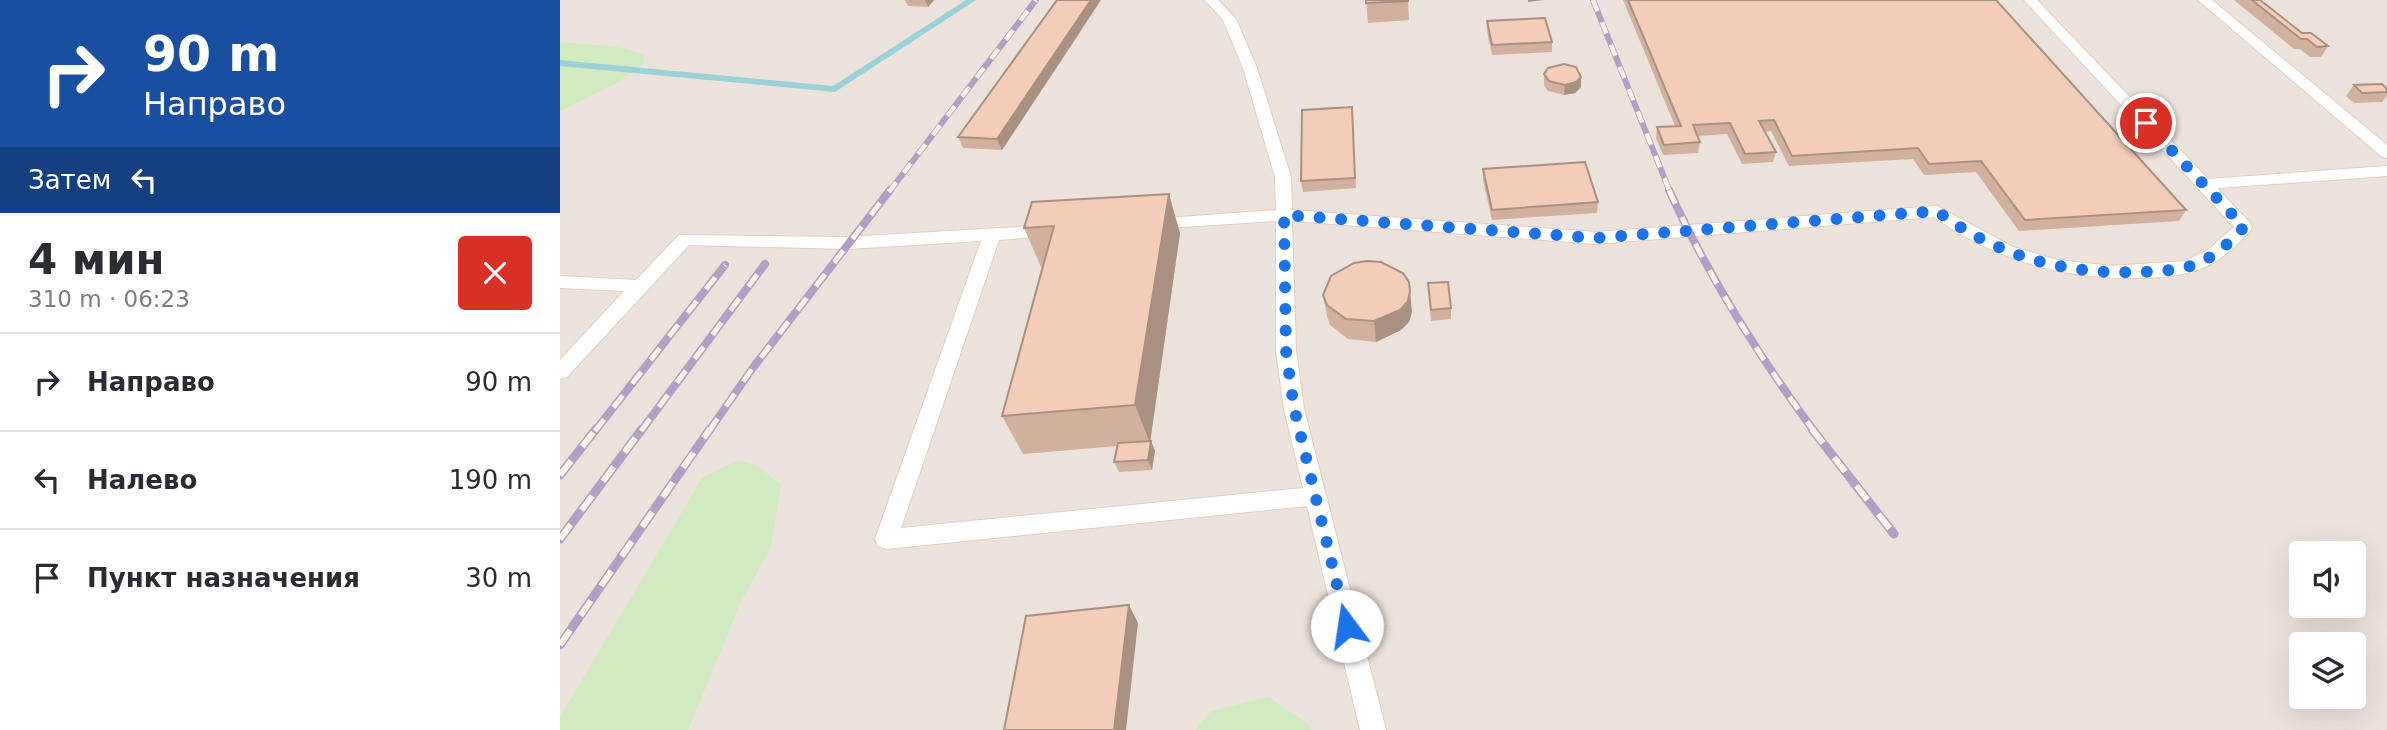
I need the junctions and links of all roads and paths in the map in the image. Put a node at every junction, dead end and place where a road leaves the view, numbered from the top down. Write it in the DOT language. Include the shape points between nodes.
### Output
graph roads {
  1 [pos="1211,0"];
  2 [pos="2030,0"];
  3 [pos="2204,0"];
  4 [pos="2387,153"];
  5 [pos="2387,171"];
  6 [pos="2204,184"];
  7 [pos="1284,215"];
  8 [pos="1131,225"];
  9 [pos="1076,229"];
  10 [pos="992,235"];
  11 [pos="560,282"];
  12 [pos="640,286"];
  13 [pos="560,372"];
  14 [pos="1313,496"];
  15 [pos="1373,730"];
  1 -- 7 [label="lane" via="1229,19 1246,58 1283,177"];
  2 -- 6 [label="lane"];
  3 -- 4 [label="lane"];
  5 -- 6 [label="lane"];
  6 -- 7 [label="lane" via="2244,227 2203,261 2173,270 2126,272 2075,269 2007,252 1937,211 1596,238"];
  7 -- 8 [label="lane"];
  7 -- 14 [label="lane" via="1286,351"];
  9 -- 10 [label="lane"];
  10 -- 12 [label="lane" via="847,243 685,239"];
  10 -- 14 [label="lane" via="886,539"];
  11 -- 12 [label="lane"];
  12 -- 13 [label="lane"];
  14 -- 15 [label="lane"];
}
